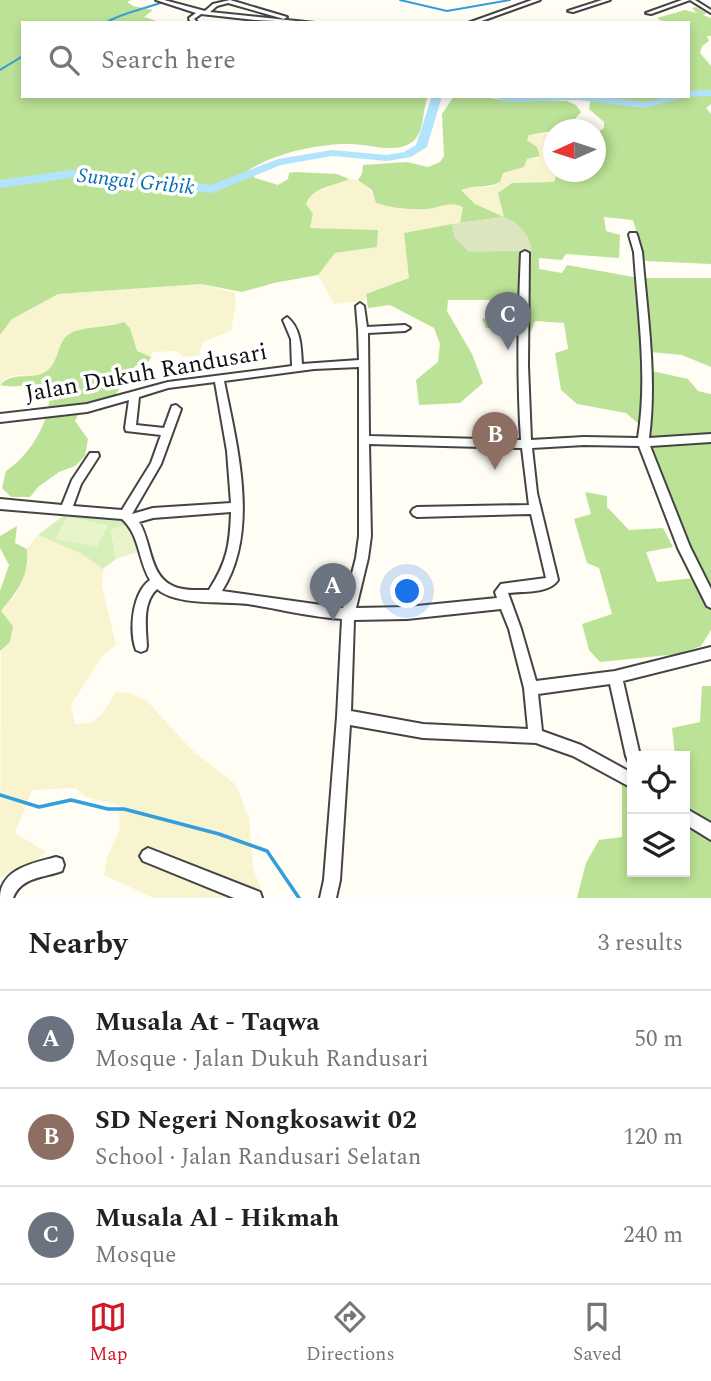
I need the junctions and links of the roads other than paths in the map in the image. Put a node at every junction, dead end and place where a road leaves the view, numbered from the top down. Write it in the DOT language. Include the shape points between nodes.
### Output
graph roads {
  1 [pos="537,0"];
  2 [pos="615,0"];
  3 [pos="670,0"];
  4 [pos="690,0"];
  5 [pos="162,1"];
  6 [pos="607,1"];
  7 [pos="679,3"];
  8 [pos="571,11"];
  9 [pos="710,12"];
  10 [pos="203,13"];
  11 [pos="649,13"];
  12 [pos="193,21"];
  13 [pos="241,21"];
  14 [pos="290,21"];
  15 [pos="476,21"];
  16 [pos="633,235"];
  17 [pos="525,253"];
  18 [pos="360,306"];
  19 [pos="287,320"];
  20 [pos="405,328"];
  21 [pos="363,330"];
  22 [pos="363,363"];
  23 [pos="297,368"];
  24 [pos="219,379"];
  25 [pos="135,393"];
  26 [pos="176,409"];
  27 [pos="0,418"];
  28 [pos="169,432"];
  29 [pos="711,438"];
  30 [pos="364,440"];
  31 [pos="643,442"];
  32 [pos="526,444"];
  33 [pos="94,456"];
  34 [pos="0,504"];
  35 [pos="236,507"];
  36 [pos="535,509"];
  37 [pos="66,510"];
  38 [pos="417,512"];
  39 [pos="128,517"];
  40 [pos="157,582"];
  41 [pos="213,595"];
  42 [pos="711,601"];
  43 [pos="504,603"];
  44 [pos="348,614"];
  45 [pos="141,646"];
  46 [pos="711,653"];
  47 [pos="615,677"];
  48 [pos="530,688"];
  49 [pos="344,717"];
  50 [pos="536,736"];
  51 [pos="632,751"];
  52 [pos="627,777"];
  53 [pos="690,818"];
  54 [pos="711,832"];
  55 [pos="148,856"];
  56 [pos="56,865"];
  57 [pos="6,893"];
  58 [pos="254,898"];
  59 [pos="328,898"];
  1 -- 15 [label="street"];
  2 -- 6 [label="street"];
  3 -- 7 [label="street"];
  4 -- 7 [label="street"];
  4 -- 9 [label="street"];
  5 -- 10 [label="street"];
  6 -- 8 [label="street"];
  7 -- 11 [label="street"];
  10 -- 12 [label="street" via="190,19"];
  10 -- 13 [label="street"];
  10 -- 14 [label="street" via="230,1"];
  16 -- 31 [label="street" via="647,366"];
  17 -- 32 [label="street"];
  18 -- 21 [label="street"];
  19 -- 23 [label="street" via="296,339"];
  20 -- 21 [label="street"];
  21 -- 22 [label="street"];
  22 -- 23 [label="street, Jalan Dukuh Randusari"];
  22 -- 30 [label="street"];
  23 -- 24 [label="street, Jalan Dukuh Randusari"];
  24 -- 25 [label="street, Jalan Dukuh Randusari"];
  24 -- 35 [label="street" via="230,435"];
  25 -- 27 [label="street, Jalan Dukuh Randusari" via="88,408"];
  25 -- 28 [label="street" via="130,428"];
  26 -- 28 [label="street"];
  28 -- 39 [label="street"];
  29 -- 31 [label="street"];
  30 -- 32 [label="street"];
  30 -- 44 [label="street" via="364,544"];
  31 -- 32 [label="street"];
  31 -- 42 [label="street" via="674,524"];
  32 -- 36 [label="street"];
  33 -- 37 [label="street" via="76,483"];
  34 -- 37 [label="street"];
  35 -- 39 [label="street"];
  35 -- 41 [label="street" via="236,533 227,573"];
  36 -- 38 [label="street"];
  36 -- 43 [label="street" via="552,580 505,588 501,592"];
  37 -- 39 [label="street"];
  39 -- 40 [label="street" via="138,527"];
  40 -- 41 [label="street" via="169,591"];
  40 -- 45 [label="street" via="143,598"];
  41 -- 44 [label="street"];
  43 -- 44 [label="street"];
  43 -- 48 [label="street"];
  44 -- 49 [label="street"];
  46 -- 47 [label="street"];
  47 -- 48 [label="street"];
  47 -- 51 [label="street"];
  48 -- 50 [label="street"];
  49 -- 50 [label="street" via="422,731"];
  49 -- 59 [label="street"];
  50 -- 52 [label="street" via="576,750"];
  53 -- 54 [label="street"];
  55 -- 58 [label="street"];
  56 -- 57 [label="street" via="32,871"];
}
